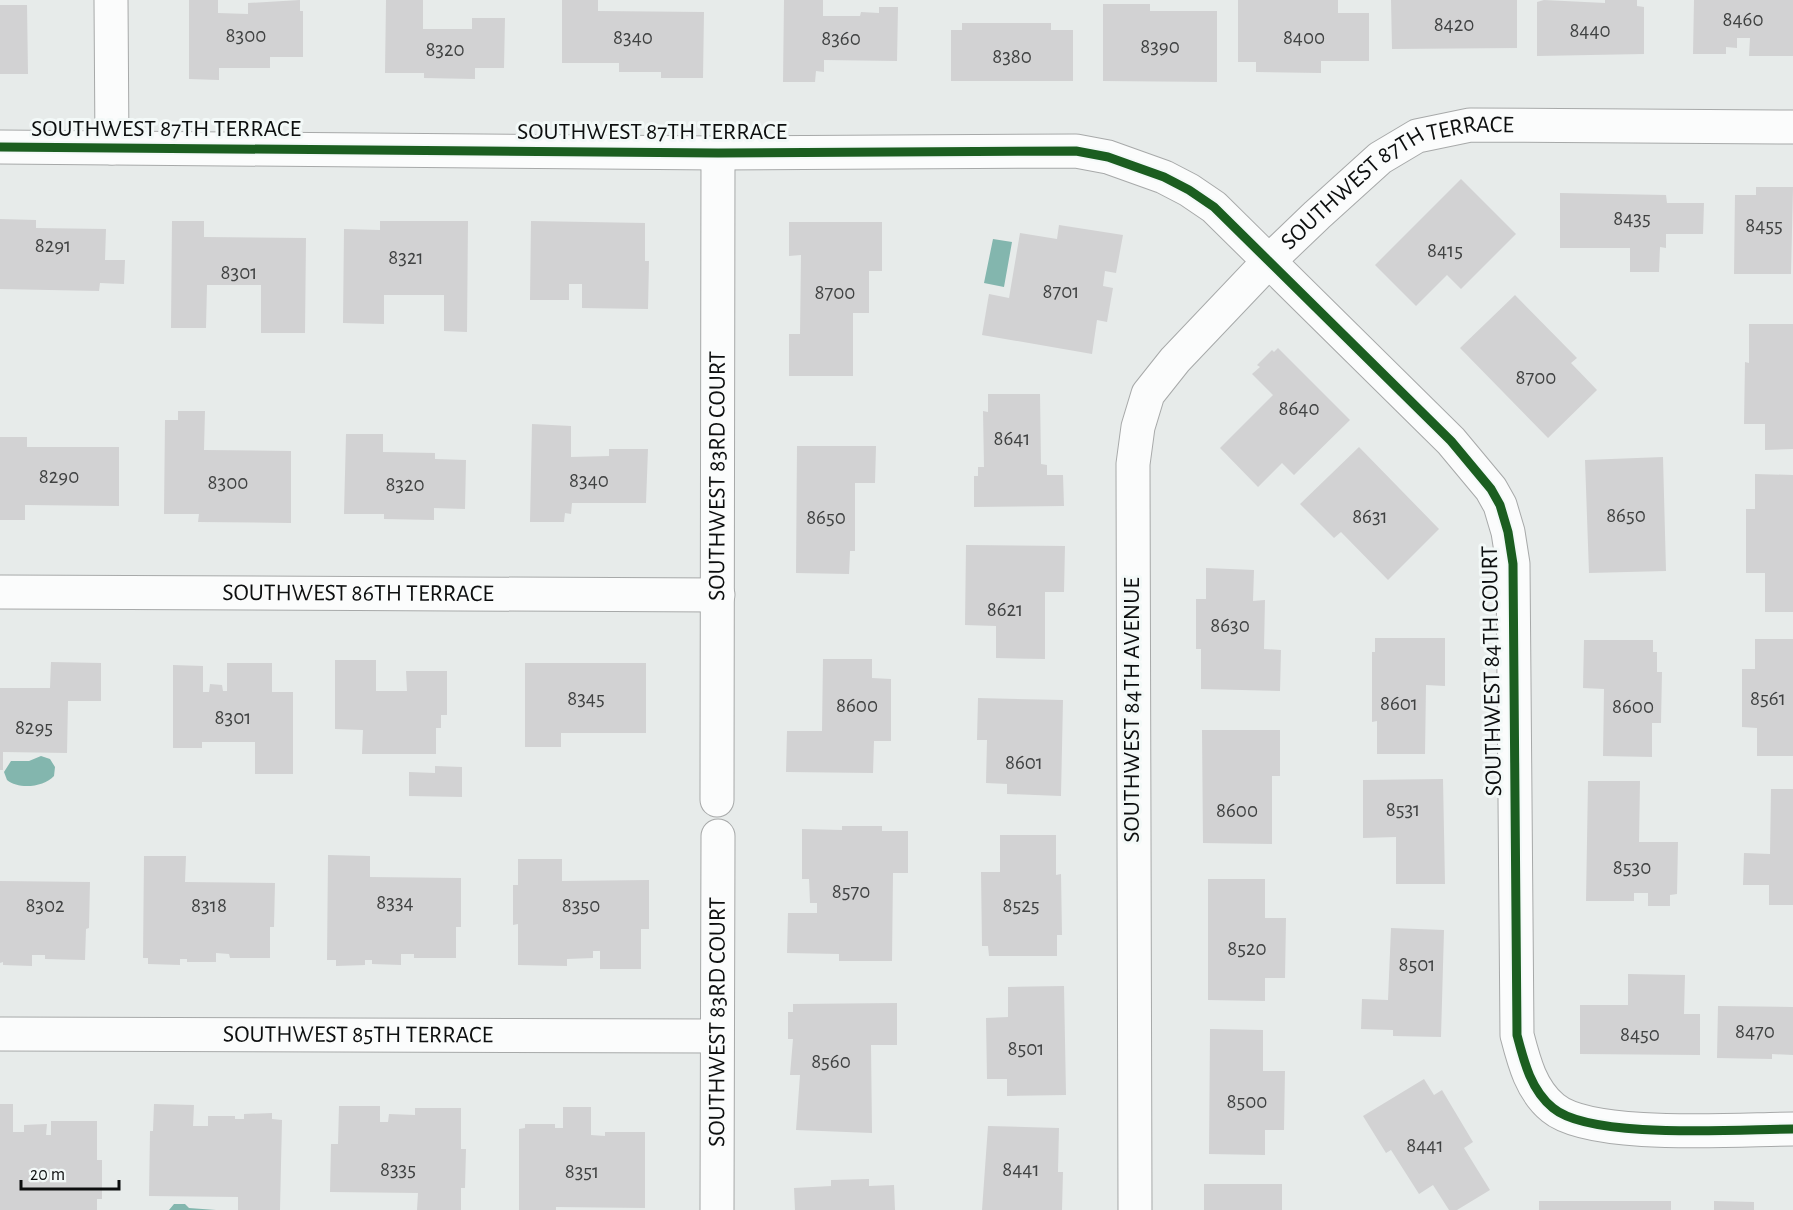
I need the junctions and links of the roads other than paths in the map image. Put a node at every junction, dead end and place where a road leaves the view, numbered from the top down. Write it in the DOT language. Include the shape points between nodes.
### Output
graph roads {
  1 [pos="111,0"];
  2 [pos="1793,127"];
  3 [pos="0,147"];
  4 [pos="112,148"];
  5 [pos="718,153"];
  6 [pos="1270,260"];
  7 [pos="0,592"];
  8 [pos="718,595"];
  9 [pos="717,800"];
  10 [pos="718,836"];
  11 [pos="0,1034"];
  12 [pos="716,1036"];
  13 [pos="1793,1129"];
  14 [pos="717,1210"];
  15 [pos="1135,1210"];
  1 -- 4 [label="street"];
  2 -- 6 [label="street, SOUTHWEST 87TH TERRACE" via="1481,125 1438,130 1417,136 1380,158"];
  3 -- 4 [label="street, SOUTHWEST 87TH TERRACE"];
  4 -- 5 [label="street, SOUTHWEST 87TH TERRACE"];
  5 -- 6 [label="street, SOUTHWEST 87TH TERRACE" via="1076,151 1097,155 1137,166 1189,190 1214,207"];
  5 -- 8 [label="street, SOUTHWEST 83RD COURT"];
  6 -- 13 [label="street, SOUTHWEST 84TH COURT" via="1451,441 1500,505 1513,564 1517,1035 1524,1064 1536,1089 1552,1108 1570,1119 1613,1128"];
  6 -- 15 [label="street, SOUTHWEST 84TH AVENUE" via="1174,360 1148,394 1135,444 1131,535"];
  7 -- 8 [label="street, SOUTHWEST 86TH TERRACE"];
  8 -- 9 [label="street, SOUTHWEST 83RD COURT"];
  10 -- 12 [label="street, SOUTHWEST 83RD COURT"];
  11 -- 12 [label="street, SOUTHWEST 85TH TERRACE"];
  12 -- 14 [label="street, SOUTHWEST 83RD COURT"];
}
